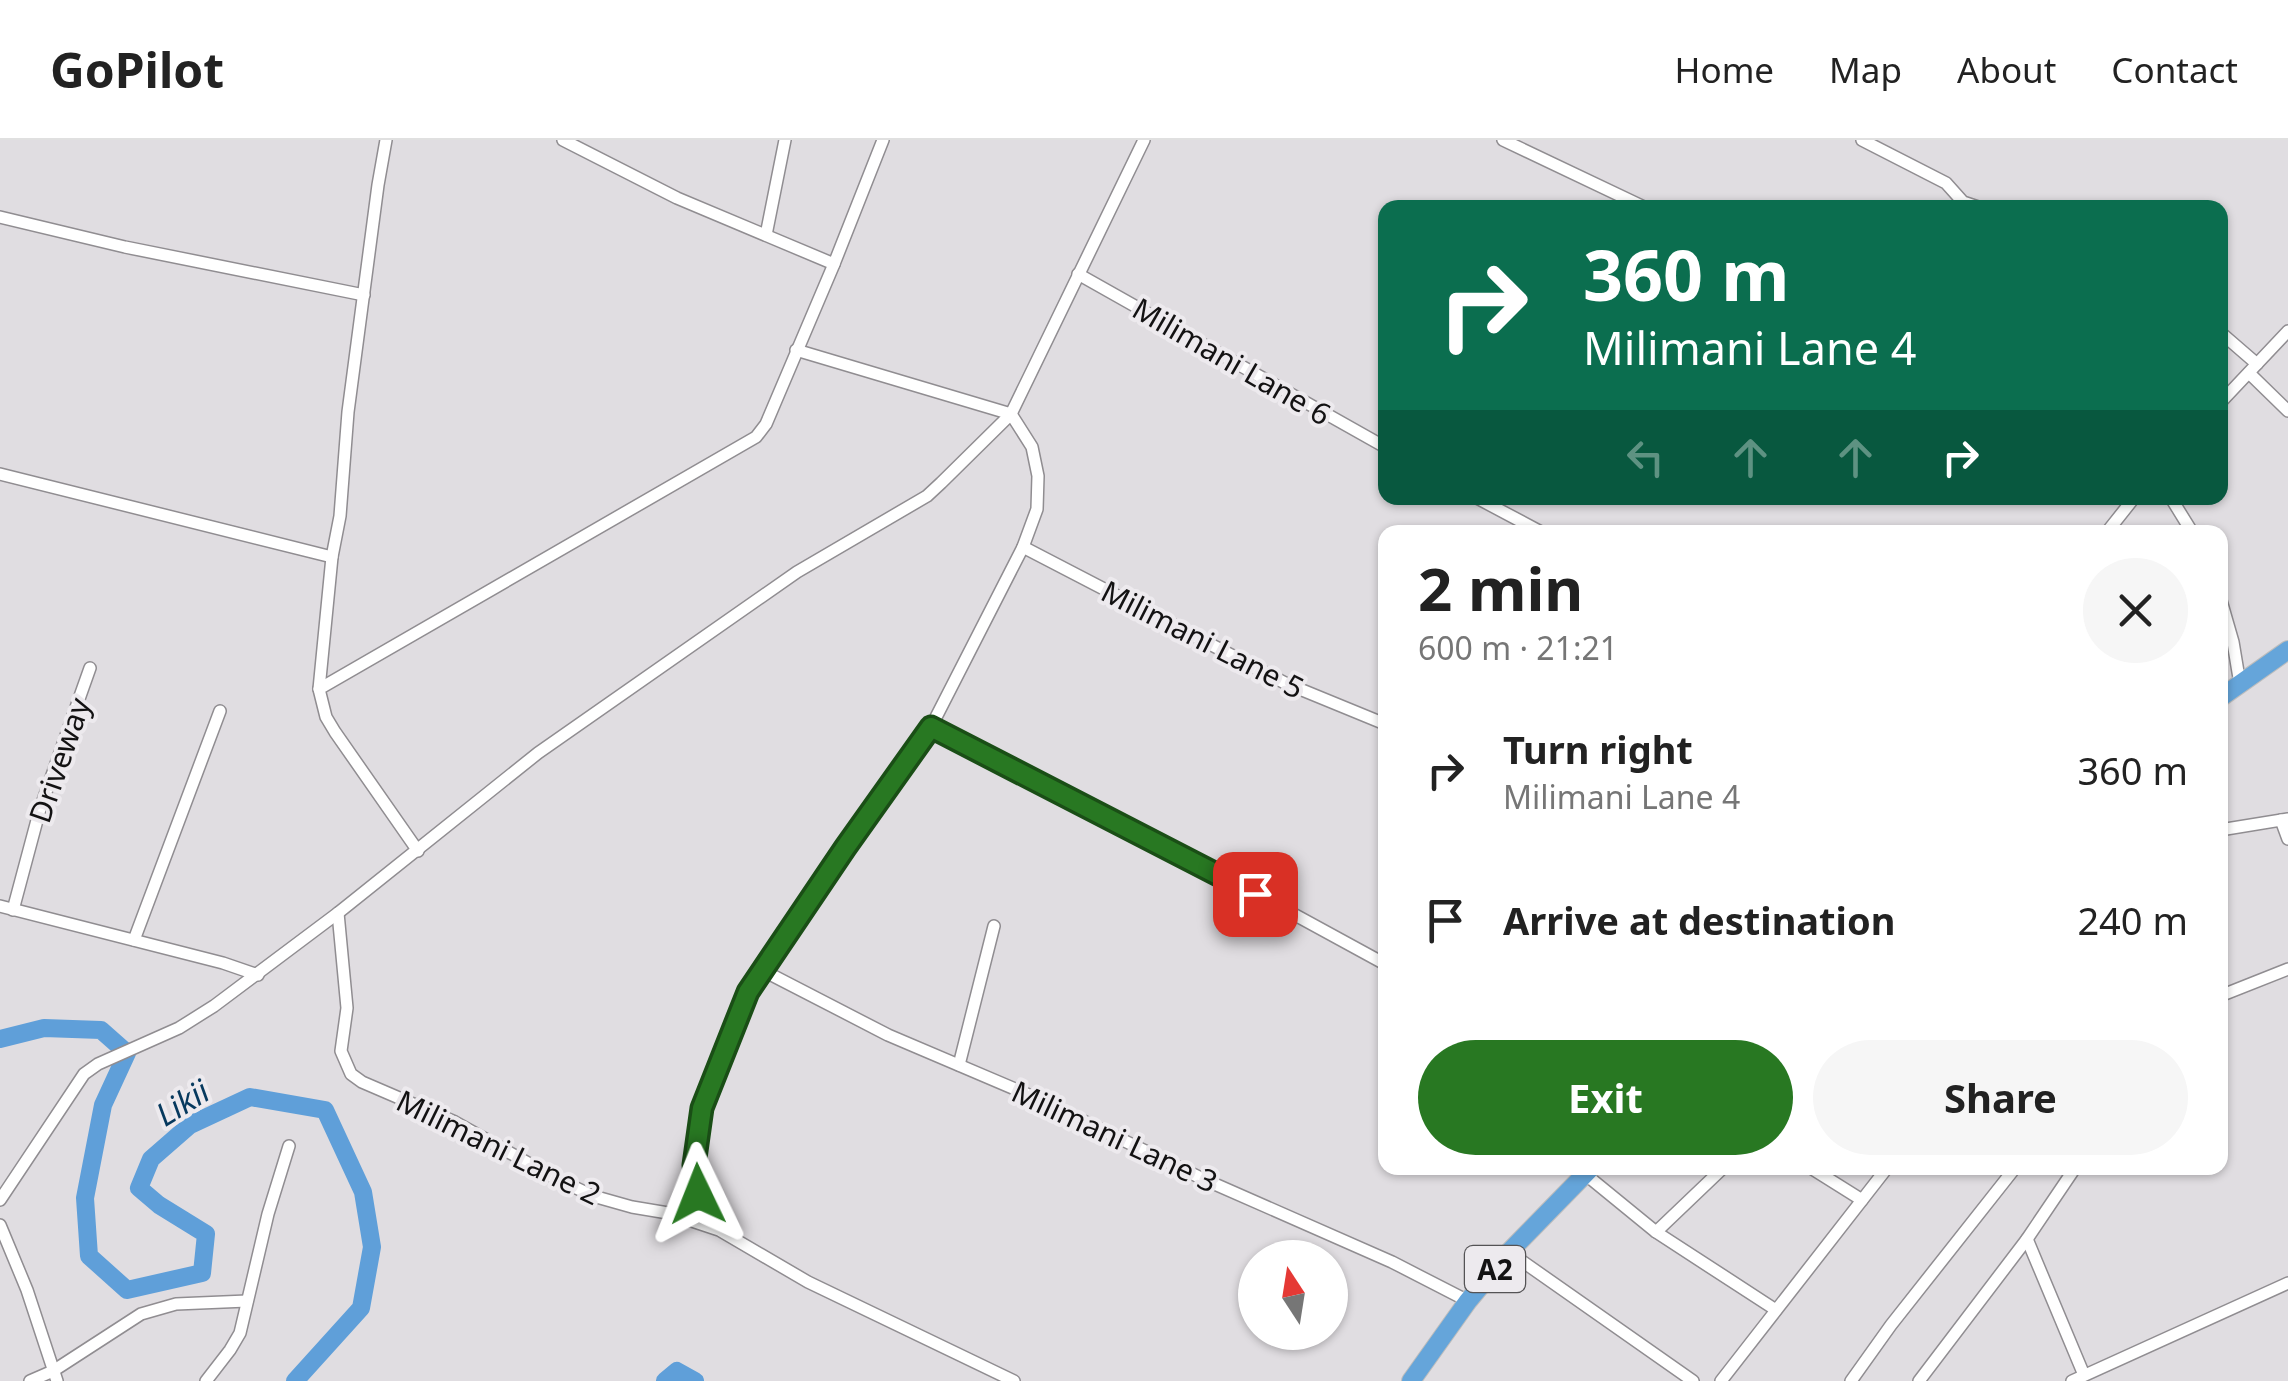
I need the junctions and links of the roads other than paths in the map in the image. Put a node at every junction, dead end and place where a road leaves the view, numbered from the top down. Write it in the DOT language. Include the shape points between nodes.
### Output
graph roads {
  1 [pos="386,140"];
  2 [pos="563,140"];
  3 [pos="785,140"];
  4 [pos="883,140"];
  5 [pos="1144,140"];
  6 [pos="1503,140"];
  7 [pos="1862,140"];
  8 [pos="1629,200"];
  9 [pos="1961,200"];
  10 [pos="0,217"];
  11 [pos="766,235"];
  12 [pos="834,264"];
  13 [pos="1078,274"];
  14 [pos="364,294"];
  15 [pos="2288,331"];
  16 [pos="2228,341"];
  17 [pos="796,350"];
  18 [pos="2253,368"];
  19 [pos="2228,395"];
  20 [pos="2288,411"];
  21 [pos="1011,414"];
  22 [pos="1378,444"];
  23 [pos="0,474"];
  24 [pos="1490,505"];
  25 [pos="2128,505"];
  26 [pos="1527,525"];
  27 [pos="2113,525"];
  28 [pos="1023,547"];
  29 [pos="332,557"];
  30 [pos="2228,624"];
  31 [pos="2288,650"];
  32 [pos="90,668"];
  33 [pos="2240,684"];
  34 [pos="319,689"];
  35 [pos="2228,692"];
  36 [pos="220,712"];
  37 [pos="1378,721"];
  38 [pos="931,727"];
  39 [pos="2284,820"];
  40 [pos="2228,829"];
  41 [pos="2288,839"];
  42 [pos="418,850"];
  43 [pos="6,908"];
  44 [pos="338,913"];
  45 [pos="994,926"];
  46 [pos="134,940"];
  47 [pos="1378,960"];
  48 [pos="2288,969"];
  49 [pos="762,970"];
  50 [pos="258,975"];
  51 [pos="2228,993"];
  52 [pos="959,1065"];
  53 [pos="289,1146"];
  54 [pos="1584,1175"];
  55 [pos="1592,1175"];
  56 [pos="1715,1175"];
  57 [pos="1822,1175"];
  58 [pos="1882,1175"];
  59 [pos="2010,1175"];
  60 [pos="2070,1175"];
  61 [pos="0,1200"];
  62 [pos="1862,1200"];
  63 [pos="702,1222"];
  64 [pos="0,1225"];
  65 [pos="1656,1232"];
  66 [pos="2027,1238"];
  67 [pos="1509,1252"];
  68 [pos="2288,1283"];
  69 [pos="248,1300"];
  70 [pos="1468,1301"];
  71 [pos="1776,1310"];
  72 [pos="2084,1375"];
  73 [pos="55,1376"];
  74 [pos="30,1381"];
  75 [pos="206,1381"];
  76 [pos="1014,1381"];
  77 [pos="1410,1381"];
  78 [pos="1694,1381"];
  79 [pos="1722,1381"];
  80 [pos="1851,1381"];
  81 [pos="1919,1381"];
  82 [pos="2072,1381"];
  1 -- 14 [label="street"];
  2 -- 11 [label="street"];
  3 -- 11 [label="street"];
  4 -- 12 [label="street"];
  5 -- 13 [label="street"];
  6 -- 8 [label="street"];
  7 -- 9 [label="street" via="1946,183"];
  10 -- 14 [label="street"];
  11 -- 12 [label="street"];
  12 -- 17 [label="street"];
  13 -- 21 [label="street"];
  13 -- 22 [label="street, Milimani Lane 6"];
  14 -- 29 [label="street"];
  15 -- 18 [label="street"];
  16 -- 18 [label="street"];
  17 -- 21 [label="street"];
  17 -- 34 [label="street" via="766,424 750,442"];
  18 -- 19 [label="street"];
  18 -- 20 [label="street"];
  21 -- 28 [label="street" via="1032,446 1038,476 1037,509"];
  21 -- 42 [label="street" via="927,496 797,572 538,753"];
  23 -- 29 [label="street"];
  24 -- 26 [label="street"];
  25 -- 27 [label="street"];
  28 -- 37 [label="street, Milimani Lane 5" via="1285,683"];
  28 -- 38 [label="street"];
  29 -- 34 [label="street"];
  30 -- 33 [label="street"];
  31 -- 33 [label="highway"];
  32 -- 43 [label="street, Driveway"];
  33 -- 35 [label="highway"];
  34 -- 42 [label="street" via="335,732"];
  36 -- 46 [label="street"];
  38 -- 47 [label="street"];
  38 -- 49 [label="street"];
  39 -- 40 [label="street"];
  39 -- 41 [label="street"];
  42 -- 44 [label="street"];
  43 -- 46 [label="street"];
  44 -- 50 [label="street"];
  44 -- 63 [label="street, Milimani Lane 2" via="347,1018 341,1051 351,1074 593,1196"];
  45 -- 52 [label="street"];
  46 -- 50 [label="street"];
  48 -- 51 [label="street"];
  49 -- 52 [label="street, Milimani Lane 3"];
  49 -- 63 [label="street" via="702,1108 694,1165"];
  50 -- 61 [label="street" via="194,1020 84,1074"];
  52 -- 70 [label="street, Milimani Lane 3"];
  53 -- 69 [label="street"];
  54 -- 67 [label="highway, A2"];
  55 -- 65 [label="street"];
  56 -- 65 [label="street"];
  57 -- 62 [label="street"];
  58 -- 62 [label="street"];
  59 -- 80 [label="street"];
  60 -- 66 [label="street"];
  62 -- 71 [label="street"];
  63 -- 76 [label="street, Milimani Lane 2" via="808,1282"];
  64 -- 73 [label="street"];
  65 -- 71 [label="street"];
  66 -- 72 [label="street"];
  66 -- 81 [label="street"];
  67 -- 70 [label="highway, A2"];
  67 -- 78 [label="street"];
  68 -- 72 [label="street"];
  69 -- 73 [label="street" via="176,1304 140,1314"];
  69 -- 75 [label="street" via="240,1332"];
  70 -- 77 [label="highway, A2"];
  71 -- 79 [label="street"];
  72 -- 82 [label="street"];
  73 -- 74 [label="street"];
}
